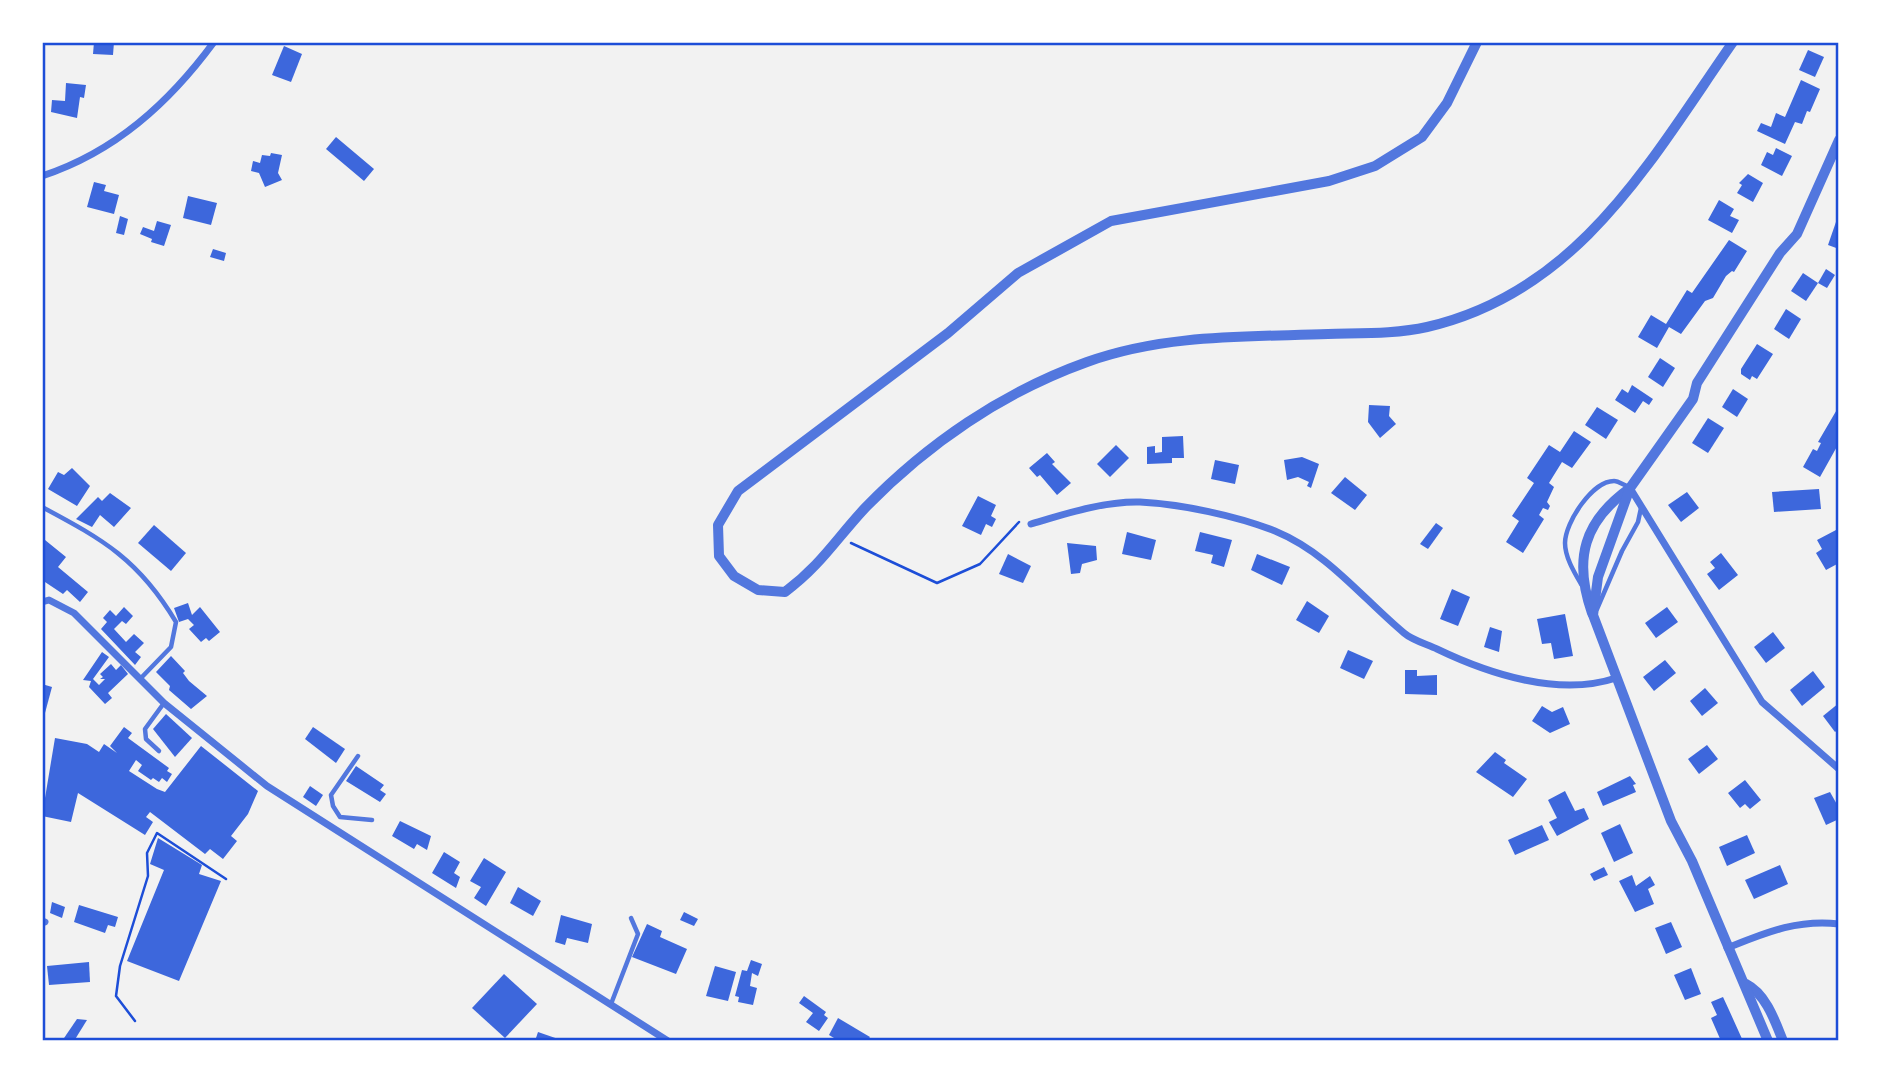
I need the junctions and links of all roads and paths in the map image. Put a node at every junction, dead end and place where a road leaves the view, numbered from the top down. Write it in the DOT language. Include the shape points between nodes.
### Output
graph roads {
  1 [pos="214,42"];
  2 [pos="1477,42"];
  3 [pos="1733,42"];
  4 [pos="1839,140"];
  5 [pos="1836,154"];
  6 [pos="42,176"];
  7 [pos="1630,488"];
  8 [pos="1642,505"];
  9 [pos="42,507"];
  10 [pos="1031,524"];
  11 [pos="841,538"];
  12 [pos="1584,590"];
  13 [pos="42,602"];
  14 [pos="1593,615"];
  15 [pos="141,678"];
  16 [pos="1616,678"];
  17 [pos="164,703"];
  18 [pos="159,751"];
  19 [pos="358,756"];
  20 [pos="1839,769"];
  21 [pos="341,817"];
  22 [pos="372,820"];
  23 [pos="333,829"];
  24 [pos="226,879"];
  25 [pos="632,918"];
  26 [pos="1839,925"];
  27 [pos="1727,948"];
  28 [pos="1746,984"];
  29 [pos="611,1004"];
  30 [pos="135,1021"];
  31 [pos="668,1041"];
  32 [pos="1768,1041"];
  33 [pos="1783,1041"];
  1 -- 6 [label="street" via="140,124 102,150"];
  2 -- 11 [label="street" via="1447,103 1422,137 1376,166 1329,180 1111,221 1018,273 948,332 738,491 718,525 719,556 734,576 758,590 785,592 814,570"];
  3 -- 11 [label="street" via="1636,182 1592,234 1547,274 1505,299 1426,327 1182,339 1085,362 1007,397 946,437 899,474"];
  4 -- 5 [label="street"];
  5 -- 7 [label="street" via="1797,234 1780,253 1697,383 1693,399"];
  7 -- 8 [label="street"];
  7 -- 12 [label="street" via="1608,506 1586,537"];
  7 -- 12 [label="lane" via="1615,481 1596,486 1576,513 1565,541"];
  7 -- 14 [label="street" via="1598,577"];
  8 -- 14 [label="lane"];
  8 -- 20 [label="street" via="1762,702"];
  9 -- 15 [label="lane" via="120,552 160,595 176,622 171,647"];
  10 -- 11 [label="path" via="1022,519 980,564 937,583"];
  10 -- 16 [label="street" via="1087,508 1138,502 1191,509 1274,531 1313,551 1406,635 1450,656 1543,683 1583,686"];
  12 -- 14 [label="street"];
  13 -- 15 [label="street" via="49,600 74,613"];
  14 -- 16 [label="street"];
  15 -- 17 [label="street"];
  16 -- 27 [label="street" via="1671,821"];
  17 -- 18 [label="lane" via="145,729 146,739"];
  17 -- 23 [label="street" via="267,786"];
  19 -- 21 [label="lane" via="331,795"];
  21 -- 22 [label="lane"];
  21 -- 23 [label="lane"];
  23 -- 29 [label="street"];
  24 -- 30 [label="path" via="157,833 147,853 148,876 120,966 116,996"];
  25 -- 29 [label="lane" via="638,934"];
  26 -- 27 [label="street" via="1806,922 1780,927"];
  27 -- 28 [label="street"];
  28 -- 32 [label="street" via="1745,992"];
  28 -- 33 [label="street" via="1764,1002"];
  29 -- 31 [label="street"];
}
